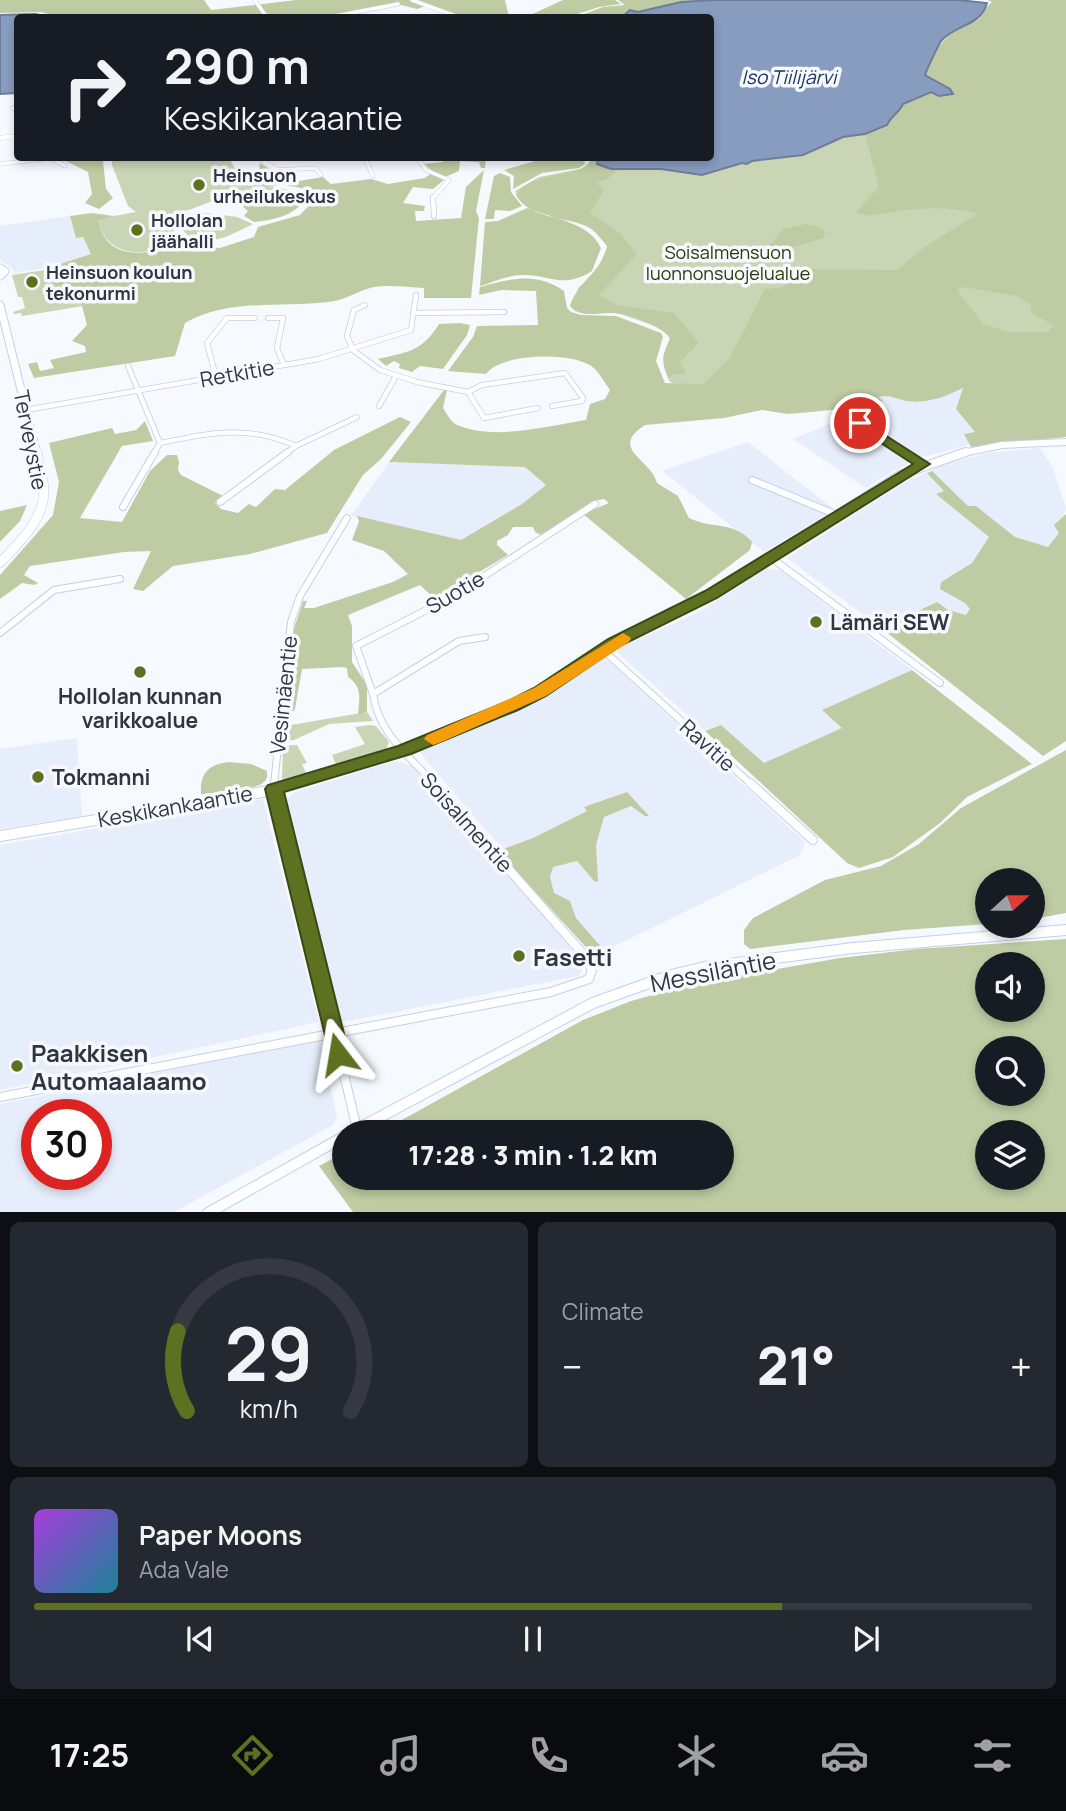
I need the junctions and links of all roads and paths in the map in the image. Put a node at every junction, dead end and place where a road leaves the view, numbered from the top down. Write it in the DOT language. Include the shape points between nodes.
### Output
graph roads {
  1 [pos="412,0"];
  2 [pos="398,4"];
  3 [pos="346,14"];
  4 [pos="450,14"];
  5 [pos="26,161"];
  6 [pos="56,161"];
  7 [pos="263,161"];
  8 [pos="366,161"];
  9 [pos="420,161"];
  10 [pos="0,164"];
  11 [pos="65,166"];
  12 [pos="321,175"];
  13 [pos="373,176"];
  14 [pos="434,216"];
  15 [pos="0,268"];
  16 [pos="0,276"];
  17 [pos="416,295"];
  18 [pos="0,305"];
  19 [pos="365,305"];
  20 [pos="504,312"];
  21 [pos="413,313"];
  22 [pos="255,318"];
  23 [pos="268,318"];
  24 [pos="354,350"];
  25 [pos="284,365"];
  26 [pos="128,366"];
  27 [pos="396,376"];
  28 [pos="216,377"];
  29 [pos="138,390"];
  30 [pos="468,392"];
  31 [pos="379,406"];
  32 [pos="552,406"];
  33 [pos="538,408"];
  34 [pos="26,411"];
  35 [pos="357,417"];
  36 [pos="860,423"];
  37 [pos="1066,442"];
  38 [pos="160,443"];
  39 [pos="296,446"];
  40 [pos="923,464"];
  41 [pos="752,480"];
  42 [pos="220,502"];
  43 [pos="595,504"];
  44 [pos="123,507"];
  45 [pos="837,515"];
  46 [pos="347,518"];
  47 [pos="770,557"];
  48 [pos="0,563"];
  49 [pos="120,579"];
  50 [pos="0,633"];
  51 [pos="485,637"];
  52 [pos="603,650"];
  53 [pos="940,683"];
  54 [pos="373,694"];
  55 [pos="404,750"];
  56 [pos="274,789"];
  57 [pos="0,836"];
  58 [pos="813,840"];
  59 [pos="1066,930"];
  60 [pos="333,1032"];
  61 [pos="0,1097"];
  62 [pos="352,1120"];
  63 [pos="375,1120"];
  64 [pos="332,1143"];
  65 [pos="210,1212"];
  1 -- 4 [label="street"];
  2 -- 3 [label="street"];
  5 -- 10 [label="street"];
  6 -- 11 [label="street"];
  7 -- 12 [label="street" via="272,169 314,168"];
  8 -- 13 [label="street"];
  9 -- 14 [label="street" via="426,170 449,180 433,197"];
  15 -- 16 [label="main road" via="5,271"];
  17 -- 21 [label="street, Retkitie"];
  18 -- 34 [label="main road, Terveystie"];
  19 -- 24 [label="street" via="354,310 348,327 348,344"];
  20 -- 21 [label="street"];
  21 -- 24 [label="street, Retkitie" via="408,332"];
  22 -- 28 [label="street" via="227,318 207,343"];
  23 -- 25 [label="street" via="283,318 277,348"];
  24 -- 25 [label="street, Retkitie"];
  24 -- 27 [label="street"];
  25 -- 28 [label="street, Retkitie"];
  26 -- 29 [label="street"];
  27 -- 30 [label="street"];
  27 -- 31 [label="street"];
  28 -- 29 [label="street, Retkitie"];
  29 -- 34 [label="street, Retkitie"];
  29 -- 38 [label="street"];
  30 -- 32 [label="street" via="482,385 565,373 582,401"];
  30 -- 33 [label="street" via="484,418"];
  34 -- 48 [label="main road, Terveystie" via="44,493 28,532"];
  35 -- 39 [label="street"];
  36 -- 40 [label="street"];
  37 -- 40 [label="street, Keskikankaantie" via="992,447"];
  38 -- 39 [label="street" via="252,430"];
  38 -- 44 [label="street"];
  39 -- 42 [label="street"];
  40 -- 45 [label="street, Keskikankaantie"];
  41 -- 45 [label="street"];
  43 -- 54 [label="street, Suotie" via="452,597 356,646"];
  45 -- 47 [label="street, Keskikankaantie"];
  46 -- 56 [label="street, Vesimäentie" via="300,596 290,622"];
  47 -- 52 [label="street, Keskikankaantie" via="711,595"];
  47 -- 53 [label="street"];
  49 -- 50 [label="street" via="54,590"];
  51 -- 54 [label="street" via="459,641"];
  52 -- 55 [label="street, Keskikankaantie" via="540,692"];
  52 -- 58 [label="street, Ravitie"];
  54 -- 55 [label="street, Soisalmentie" via="378,723"];
  55 -- 56 [label="street, Keskikankaantie"];
  55 -- 60 [label="street, Soisalmentie" via="576,944 592,974 588,981 551,991"];
  56 -- 57 [label="street, Keskikankaantie"];
  56 -- 60 [label="street, Vesimäentie"];
  59 -- 63 [label="street, Messiläntie" via="853,948 671,975 593,1003"];
  60 -- 61 [label="street"];
  60 -- 62 [label="street, Vesimäentie"];
  64 -- 65 [label="street"];
}
